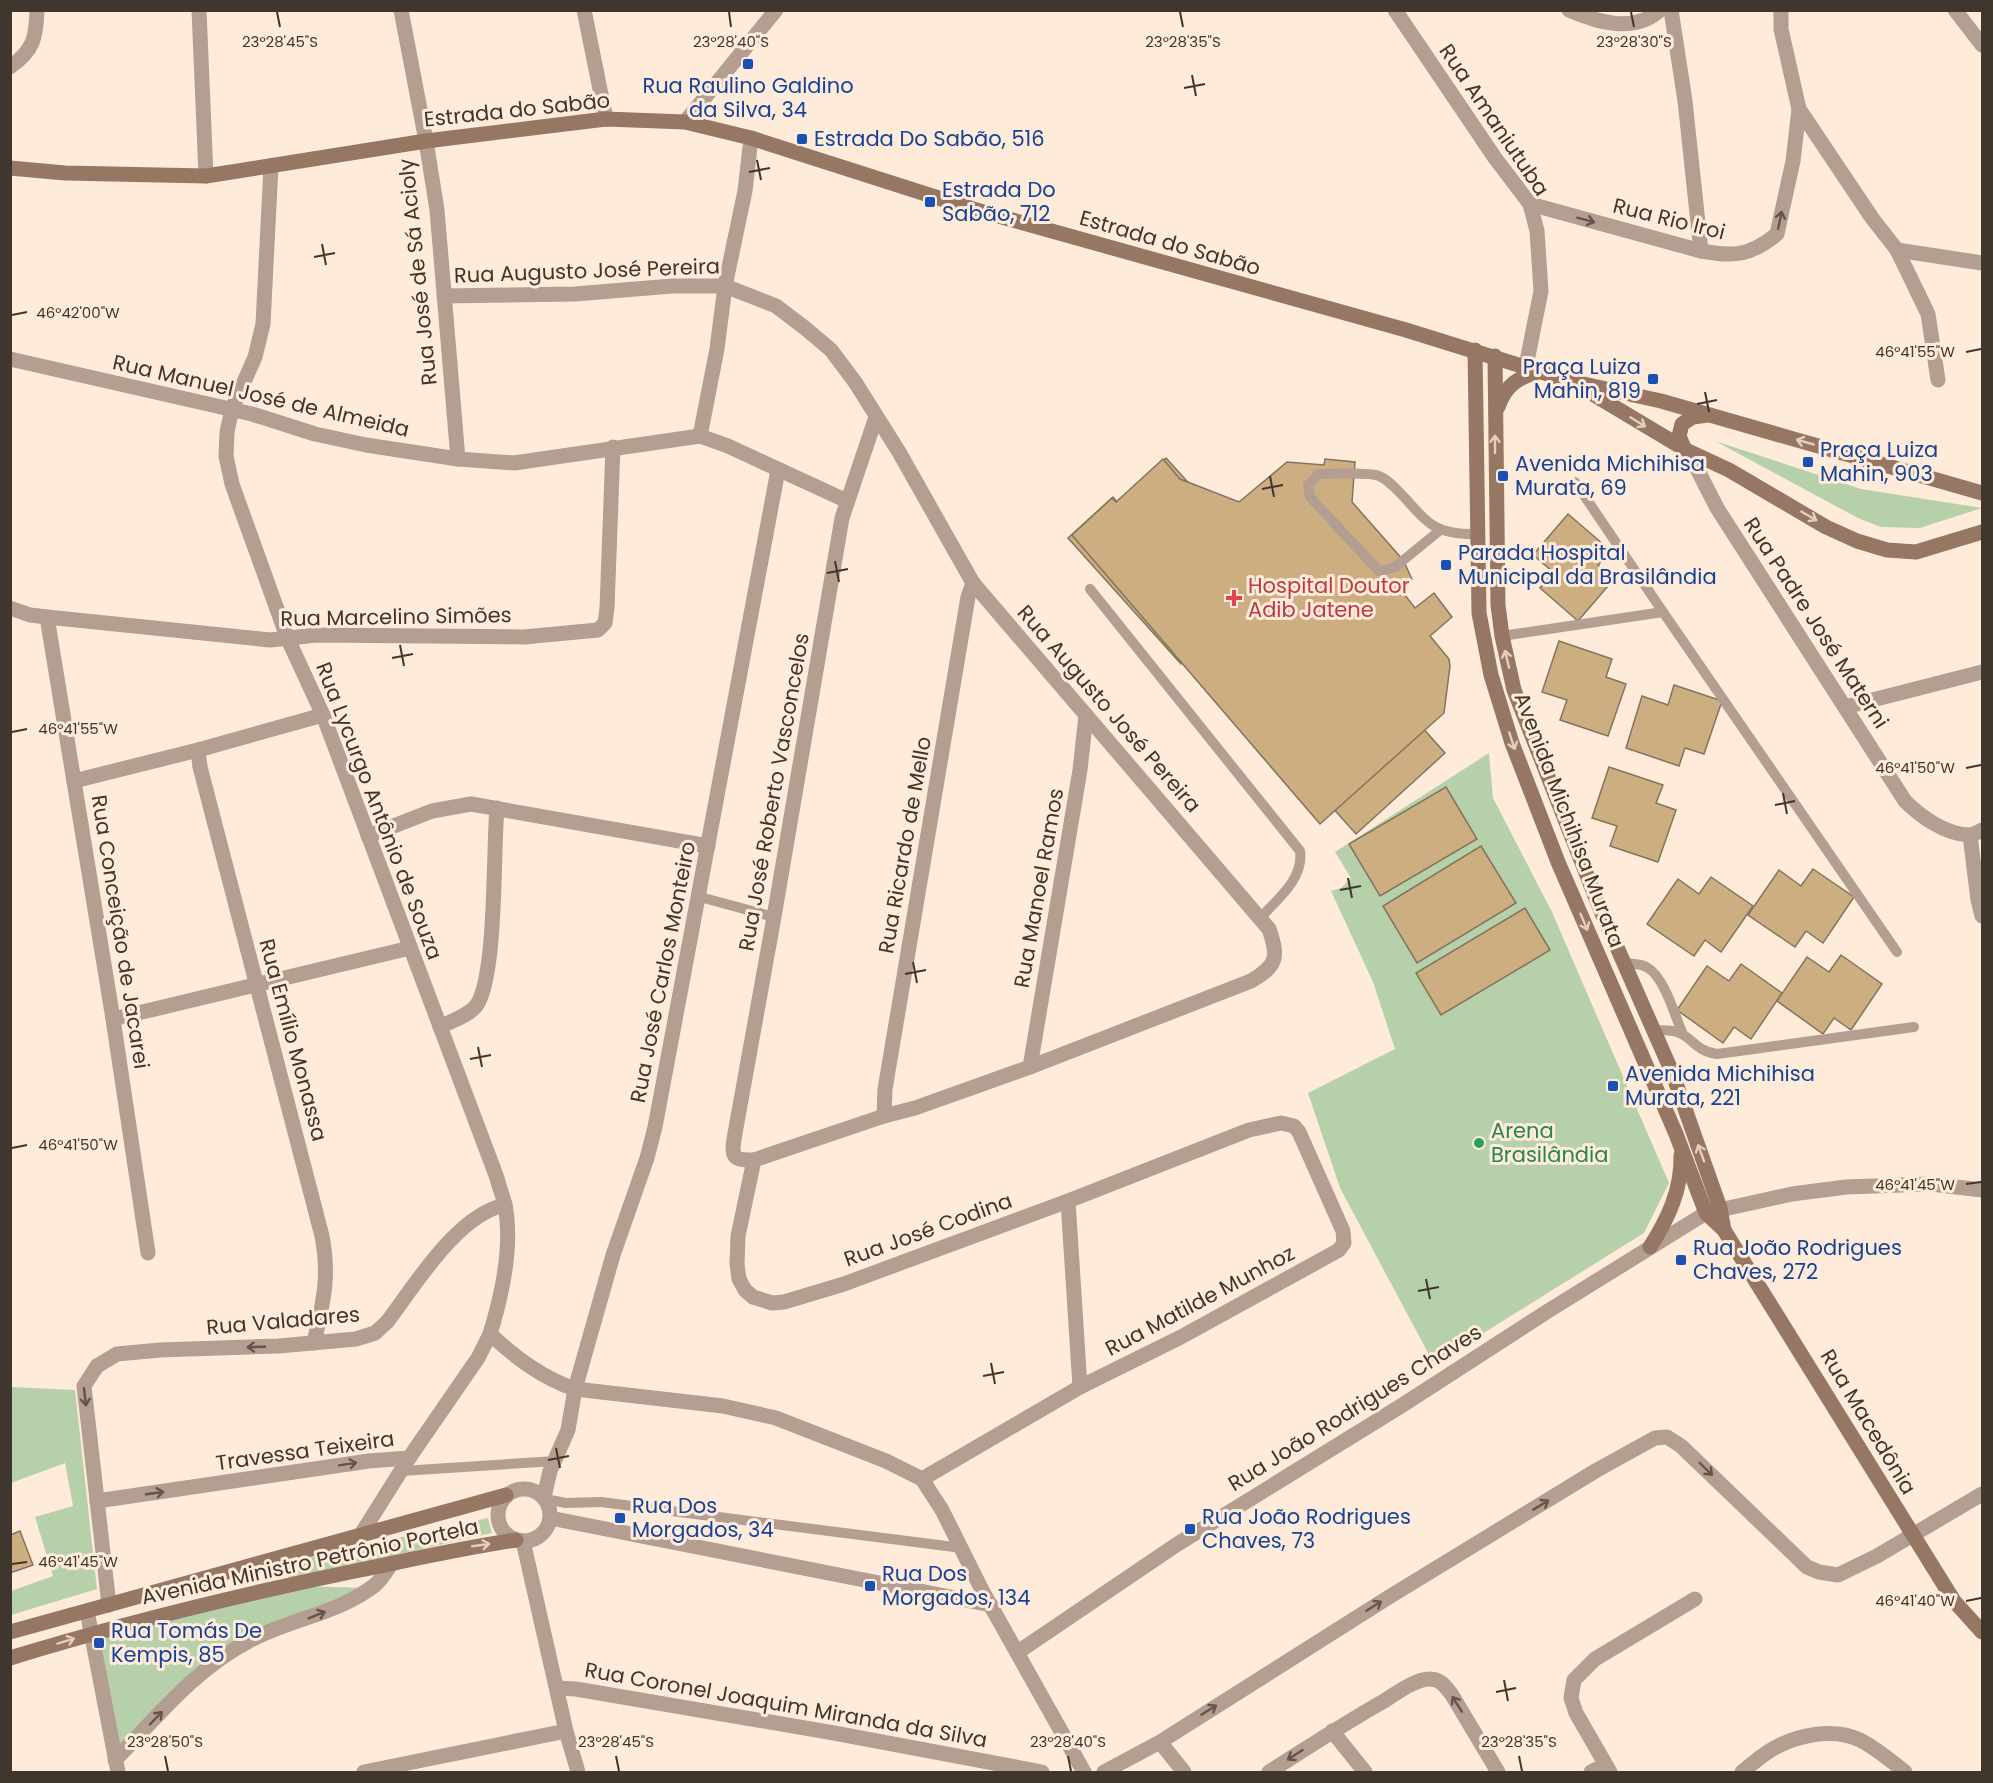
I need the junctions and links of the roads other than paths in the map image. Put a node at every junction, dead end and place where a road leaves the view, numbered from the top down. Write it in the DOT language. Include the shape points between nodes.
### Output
graph roads {
  1 [pos="37,10"];
  2 [pos="199,10"];
  3 [pos="401,10"];
  4 [pos="584,10"];
  5 [pos="776,10"];
  6 [pos="1395,10"];
  7 [pos="1569,10"];
  8 [pos="1660,10"];
  9 [pos="1671,10"];
  10 [pos="1954,10"];
  11 [pos="1783,11"];
  12 [pos="1983,45"];
  13 [pos="10,67"];
  14 [pos="1799,110"];
  15 [pos="606,119"];
  16 [pos="685,122"];
  17 [pos="751,138"];
  18 [pos="426,141"];
  19 [pos="271,166"];
  20 [pos="10,168"];
  21 [pos="206,176"];
  22 [pos="1530,204"];
  23 [pos="1897,250"];
  24 [pos="1701,251"];
  25 [pos="1983,263"];
  26 [pos="725,286"];
  27 [pos="444,296"];
  28 [pos="1475,350"];
  29 [pos="1495,356"];
  30 [pos="10,359"];
  31 [pos="1526,366"];
  32 [pos="1541,372"];
  33 [pos="1938,380"];
  34 [pos="1570,381"];
  35 [pos="232,409"];
  36 [pos="1495,415"];
  37 [pos="1713,416"];
  38 [pos="876,417"];
  39 [pos="700,436"];
  40 [pos="613,447"];
  41 [pos="1686,450"];
  42 [pos="458,459"];
  43 [pos="778,470"];
  44 [pos="1575,482"];
  45 [pos="1983,494"];
  46 [pos="847,501"];
  47 [pos="1439,531"];
  48 [pos="1983,532"];
  49 [pos="1478,534"];
  50 [pos="973,583"];
  51 [pos="1090,589"];
  52 [pos="10,608"];
  53 [pos="1663,612"];
  54 [pos="47,617"];
  55 [pos="1502,636"];
  56 [pos="287,637"];
  57 [pos="1983,672"];
  58 [pos="1845,707"];
  59 [pos="323,715"];
  60 [pos="1086,715"];
  61 [pos="198,750"];
  62 [pos="74,781"];
  63 [pos="497,808"];
  64 [pos="1976,833"];
  65 [pos="368,836"];
  66 [pos="708,846"];
  67 [pos="700,897"];
  68 [pos="1983,916"];
  69 [pos="774,917"];
  70 [pos="1261,917"];
  71 [pos="410,948"];
  72 [pos="1897,952"];
  73 [pos="1624,963"];
  74 [pos="256,985"];
  75 [pos="112,1019"];
  76 [pos="440,1027"];
  77 [pos="1914,1027"];
  78 [pos="1654,1031"];
  79 [pos="1682,1032"];
  80 [pos="1029,1067"];
  81 [pos="884,1116"];
  82 [pos="1249,1130"];
  83 [pos="1680,1146"];
  84 [pos="754,1160"];
  85 [pos="1983,1191"];
  86 [pos="1068,1201"];
  87 [pos="505,1205"];
  88 [pos="1713,1211"];
  89 [pos="1650,1247"];
  90 [pos="148,1253"];
  91 [pos="490,1334"];
  92 [pos="314,1343"];
  93 [pos="1080,1387"];
  94 [pos="575,1389"];
  95 [pos="405,1464"];
  96 [pos="553,1466"];
  97 [pos="922,1479"];
  98 [pos="525,1488"];
  99 [pos="1983,1494"];
  100 [pos="506,1495"];
  101 [pos="545,1498"];
  102 [pos="97,1501"];
  103 [pos="550,1518"];
  104 [pos="1911,1535"];
  105 [pos="360,1536"];
  106 [pos="526,1540"];
  107 [pos="962,1548"];
  108 [pos="392,1563"];
  109 [pos="1695,1599"];
  110 [pos="109,1605"];
  111 [pos="991,1605"];
  112 [pos="87,1611"];
  113 [pos="10,1632"];
  114 [pos="1983,1632"];
  115 [pos="92,1633"];
  116 [pos="1018,1652"];
  117 [pos="10,1658"];
  118 [pos="557,1688"];
  119 [pos="566,1731"];
  120 [pos="1332,1731"];
  121 [pos="1160,1742"];
  122 [pos="116,1766"];
  123 [pos="1607,1769"];
  124 [pos="364,1773"];
  125 [pos="578,1773"];
  126 [pos="1042,1773"];
  127 [pos="1084,1773"];
  128 [pos="1104,1773"];
  129 [pos="1184,1773"];
  130 [pos="1269,1773"];
  131 [pos="1365,1773"];
  132 [pos="1498,1773"];
  133 [pos="1591,1773"];
  134 [pos="1742,1773"];
  135 [pos="1905,1773"];
  1 -- 13 [label="street" via="32,46"];
  2 -- 21 [label="street"];
  3 -- 18 [label="street, Rua José de Sá Acioly"];
  4 -- 15 [label="street"];
  5 -- 16 [label="street"];
  6 -- 22 [label="street, Rua Amaniutuba"];
  7 -- 8 [label="street" via="1617,24 1642,21"];
  9 -- 24 [label="street"];
  10 -- 12 [label="street"];
  11 -- 14 [label="street" via="1781,29"];
  14 -- 23 [label="street"];
  24 -- 14 [label="street, Rua Rio Iroi, one-way" via="1744,254 1777,234 1793,161"];
  15 -- 16 [label="street, Estrada do Sabão"];
  15 -- 18 [label="street, Estrada do Sabão"];
  16 -- 17 [label="street, Estrada do Sabão"];
  17 -- 26 [label="street"];
  17 -- 28 [label="street, Estrada do Sabão" via="973,209"];
  18 -- 19 [label="street, Estrada do Sabão"];
  18 -- 27 [label="street, Rua José de Sá Acioly"];
  19 -- 21 [label="street, Estrada do Sabão"];
  19 -- 35 [label="street, Rua Lycurgo Antônio de Souza" via="263,324 255,357"];
  20 -- 21 [label="street, Estrada do Sabão"];
  22 -- 24 [label="street, Rua Rio Iroi, one-way"];
  22 -- 31 [label="street, Rua Amaniutuba" via="1537,231 1541,291"];
  23 -- 25 [label="street"];
  23 -- 33 [label="street" via="1928,314"];
  26 -- 27 [label="street, Rua Augusto José Pereira"];
  26 -- 38 [label="street, Rua Augusto José Pereira" via="776,306 831,350"];
  26 -- 39 [label="street"];
  27 -- 42 [label="street, Rua José de Sá Acioly"];
  28 -- 29 [label="street, Estrada do Sabão"];
  28 -- 49 [label="street, Avenida Michihisa Murata"];
  29 -- 31 [label="street, Estrada do Sabão"];
  29 -- 36 [label="street, Avenida Michihisa Murata"];
  30 -- 35 [label="street, Rua Manuel José de Almeida"];
  31 -- 32 [label="street, Estrada do Sabão"];
  32 -- 34 [label="street, Estrada do Sabão"];
  32 -- 36 [label="street" via="1513,383 1503,393"];
  34 -- 37 [label="street, Estrada do Sabão"];
  34 -- 41 [label="street, Estrada do Sabão, one-way"];
  35 -- 42 [label="street, Rua Manuel José de Almeida" via="315,434"];
  35 -- 56 [label="street, Rua Lycurgo Antônio de Souza" via="226,456 232,484"];
  55 -- 36 [label="street, Avenida Michihisa Murata, one-way" via="1498,605"];
  37 -- 41 [label="street" via="1685,420 1679,436"];
  45 -- 37 [label="street, Estrada do Sabão, one-way"];
  38 -- 46 [label="street, Rua José Roberto Vasconcelos"];
  38 -- 50 [label="street, Rua Augusto José Pereira"];
  39 -- 40 [label="street, Rua Manuel José de Almeida"];
  39 -- 43 [label="street, Rua Manuel José de Almeida"];
  40 -- 42 [label="street, Rua Manuel José de Almeida" via="514,463"];
  40 -- 56 [label="street, Rua Marcelino Simões" via="607,608 602,628 524,637"];
  41 -- 48 [label="street, Estrada do Sabão, one-way" via="1729,470 1830,529 1887,550 1916,552"];
  41 -- 58 [label="street, Rua Padre José Materni" via="1717,508"];
  43 -- 46 [label="street, Rua Manuel José de Almeida"];
  43 -- 66 [label="street, Rua José Carlos Monteiro"];
  44 -- 53 [label="lane"];
  46 -- 69 [label="street, Rua José Roberto Vasconcelos"];
  47 -- 47 [label="lane" via="1378,475 1319,474 1308,485 1310,497 1379,572 1395,567"];
  47 -- 49 [label="lane"];
  49 -- 83 [label="street, Avenida Michihisa Murata, one-way" via="1479,614 1491,675 1512,743 1558,862"];
  50 -- 60 [label="street, Rua Augusto José Pereira"];
  50 -- 81 [label="street, Rua Ricardo de Mello" via="902,984"];
  51 -- 70 [label="lane" via="1300,851 1298,874"];
  52 -- 54 [label="street, Rua Marcelino Simões"];
  53 -- 55 [label="lane"];
  53 -- 72 [label="lane"];
  54 -- 56 [label="street, Rua Marcelino Simões" via="270,640"];
  54 -- 62 [label="street, Rua Conceição de Jacarei"];
  73 -- 55 [label="street, Avenida Michihisa Murata, one-way" via="1514,690"];
  56 -- 59 [label="street, Rua Lycurgo Antônio de Souza"];
  57 -- 58 [label="street"];
  58 -- 64 [label="street, Rua Padre José Materni" via="1905,801 1944,828"];
  59 -- 61 [label="street"];
  59 -- 65 [label="street, Rua Lycurgo Antônio de Souza"];
  60 -- 70 [label="street, Rua Augusto José Pereira"];
  60 -- 80 [label="street, Rua Manoel Ramos"];
  61 -- 62 [label="street"];
  61 -- 74 [label="street, Rua Emílio Monassa"];
  62 -- 75 [label="street, Rua Conceição de Jacarei"];
  63 -- 65 [label="street" via="457,805"];
  63 -- 66 [label="street"];
  63 -- 76 [label="street" via="486,982 474,1009"];
  64 -- 68 [label="street" via="1978,900"];
  65 -- 71 [label="street, Rua Lycurgo Antônio de Souza"];
  66 -- 67 [label="street, Rua José Carlos Monteiro"];
  67 -- 69 [label="lane"];
  67 -- 94 [label="street, Rua José Carlos Monteiro" via="655,1127"];
  69 -- 84 [label="street, Rua José Roberto Vasconcelos" via="732,1150 736,1159"];
  70 -- 80 [label="street, Rua Augusto José Pereira" via="1269,928 1274,949 1273,963 1265,973"];
  71 -- 74 [label="street"];
  71 -- 76 [label="street, Rua Lycurgo Antônio de Souza"];
  73 -- 78 [label="street, Avenida Michihisa Murata"];
  73 -- 79 [label="lane" via="1648,968 1656,976"];
  74 -- 75 [label="street"];
  74 -- 92 [label="street, Rua Emílio Monassa" via="326,1255 324,1301"];
  75 -- 90 [label="street, Rua Conceição de Jacarei"];
  76 -- 87 [label="street, Rua Lycurgo Antônio de Souza"];
  77 -- 79 [label="lane" via="1717,1054 1700,1049"];
  78 -- 79 [label="lane"];
  88 -- 78 [label="street, Avenida Michihisa Murata, one-way" via="1672,1072"];
  80 -- 81 [label="street, Rua Augusto José Pereira"];
  81 -- 84 [label="street, Rua Augusto José Pereira"];
  82 -- 86 [label="street, Rua José Codina"];
  82 -- 93 [label="street, Rua Matilde Munhoz" via="1281,1123 1294,1126 1299,1132 1336,1213 1344,1237 1342,1247 1182,1337"];
  83 -- 88 [label="street, Avenida Michihisa Murata"];
  83 -- 89 [label="street" via="1676,1195"];
  84 -- 86 [label="street, Rua José Codina" via="738,1236 737,1264 745,1290 772,1303 844,1284"];
  85 -- 88 [label="street" via="1931,1184 1846,1187"];
  86 -- 93 [label="street"];
  87 -- 91 [label="street, Rua Lycurgo Antônio de Souza" via="504,1281"];
  87 -- 92 [label="street, Rua Valadares" via="488,1209 452,1238 375,1333"];
  88 -- 89 [label="street, Rua João Rodrigues Chaves"];
  88 -- 104 [label="street, Rua Macedônia"];
  89 -- 116 [label="street, Rua João Rodrigues Chaves" via="1176,1545"];
  91 -- 94 [label="street" via="537,1371"];
  91 -- 95 [label="street, Travessa Teixeira" via="478,1358"];
  92 -- 102 [label="street, Rua Valadares, one-way" via="117,1354 97,1366 84,1386"];
  93 -- 97 [label="street, Rua Matilde Munhoz"];
  94 -- 96 [label="street, Rua José Carlos Monteiro" via="568,1430"];
  94 -- 97 [label="street" via="723,1407 776,1418"];
  95 -- 96 [label="lane"];
  102 -- 95 [label="street, Travessa Teixeira, one-way" via="369,1461"];
  95 -- 105 [label="street, Avenida Ministro Petrônio Portela"];
  96 -- 98 [label="street"];
  96 -- 101 [label="street, Rua José Carlos Monteiro"];
  97 -- 107 [label="street"];
  98 -- 100 [label="street"];
  98 -- 101 [label="street"];
  99 -- 104 [label="street"];
  100 -- 105 [label="street, Avenida Ministro Petrônio Portela"];
  100 -- 106 [label="street" via="498,1507 498,1521 503,1531"];
  101 -- 103 [label="street"];
  101 -- 107 [label="lane"];
  102 -- 110 [label="street"];
  103 -- 106 [label="street" via="544,1532"];
  103 -- 111 [label="street"];
  104 -- 114 [label="street, Rua Macedônia" via="1954,1601"];
  121 -- 104 [label="street, one-way" via="1389,1597 1655,1438 1667,1437 1681,1446 1796,1557 1819,1572 1838,1575"];
  105 -- 110 [label="street, Avenida Ministro Petrônio Portela"];
  108 -- 106 [label="street, Avenida Ministro Petrônio Portela, one-way"];
  106 -- 118 [label="street" via="528,1565"];
  107 -- 111 [label="street"];
  108 -- 115 [label="street, Avenida Ministro Petrônio Portela" via="266,1589"];
  122 -- 108 [label="street, one-way" via="205,1668 249,1640 360,1595 377,1584"];
  109 -- 123 [label="street" via="1595,1659 1574,1680 1571,1698 1576,1713"];
  110 -- 112 [label="street, Avenida Ministro Petrônio Portela"];
  111 -- 116 [label="street"];
  112 -- 113 [label="street, Avenida Ministro Petrônio Portela"];
  112 -- 115 [label="street"];
  117 -- 115 [label="street, Avenida Ministro Petrônio Portela, one-way"];
  115 -- 122 [label="street"];
  116 -- 127 [label="street"];
  118 -- 119 [label="street"];
  118 -- 126 [label="street, Rua Coronel Joaquim Miranda da Silva" via="834,1733"];
  119 -- 124 [label="street"];
  119 -- 125 [label="street"];
  120 -- 130 [label="street, one-way"];
  120 -- 131 [label="street"];
  132 -- 120 [label="street, one-way" via="1452,1695 1438,1680 1415,1683"];
  121 -- 128 [label="street"];
  121 -- 129 [label="street"];
  123 -- 133 [label="street"];
  134 -- 135 [label="street" via="1786,1742 1810,1735 1835,1734 1858,1739"];
}
